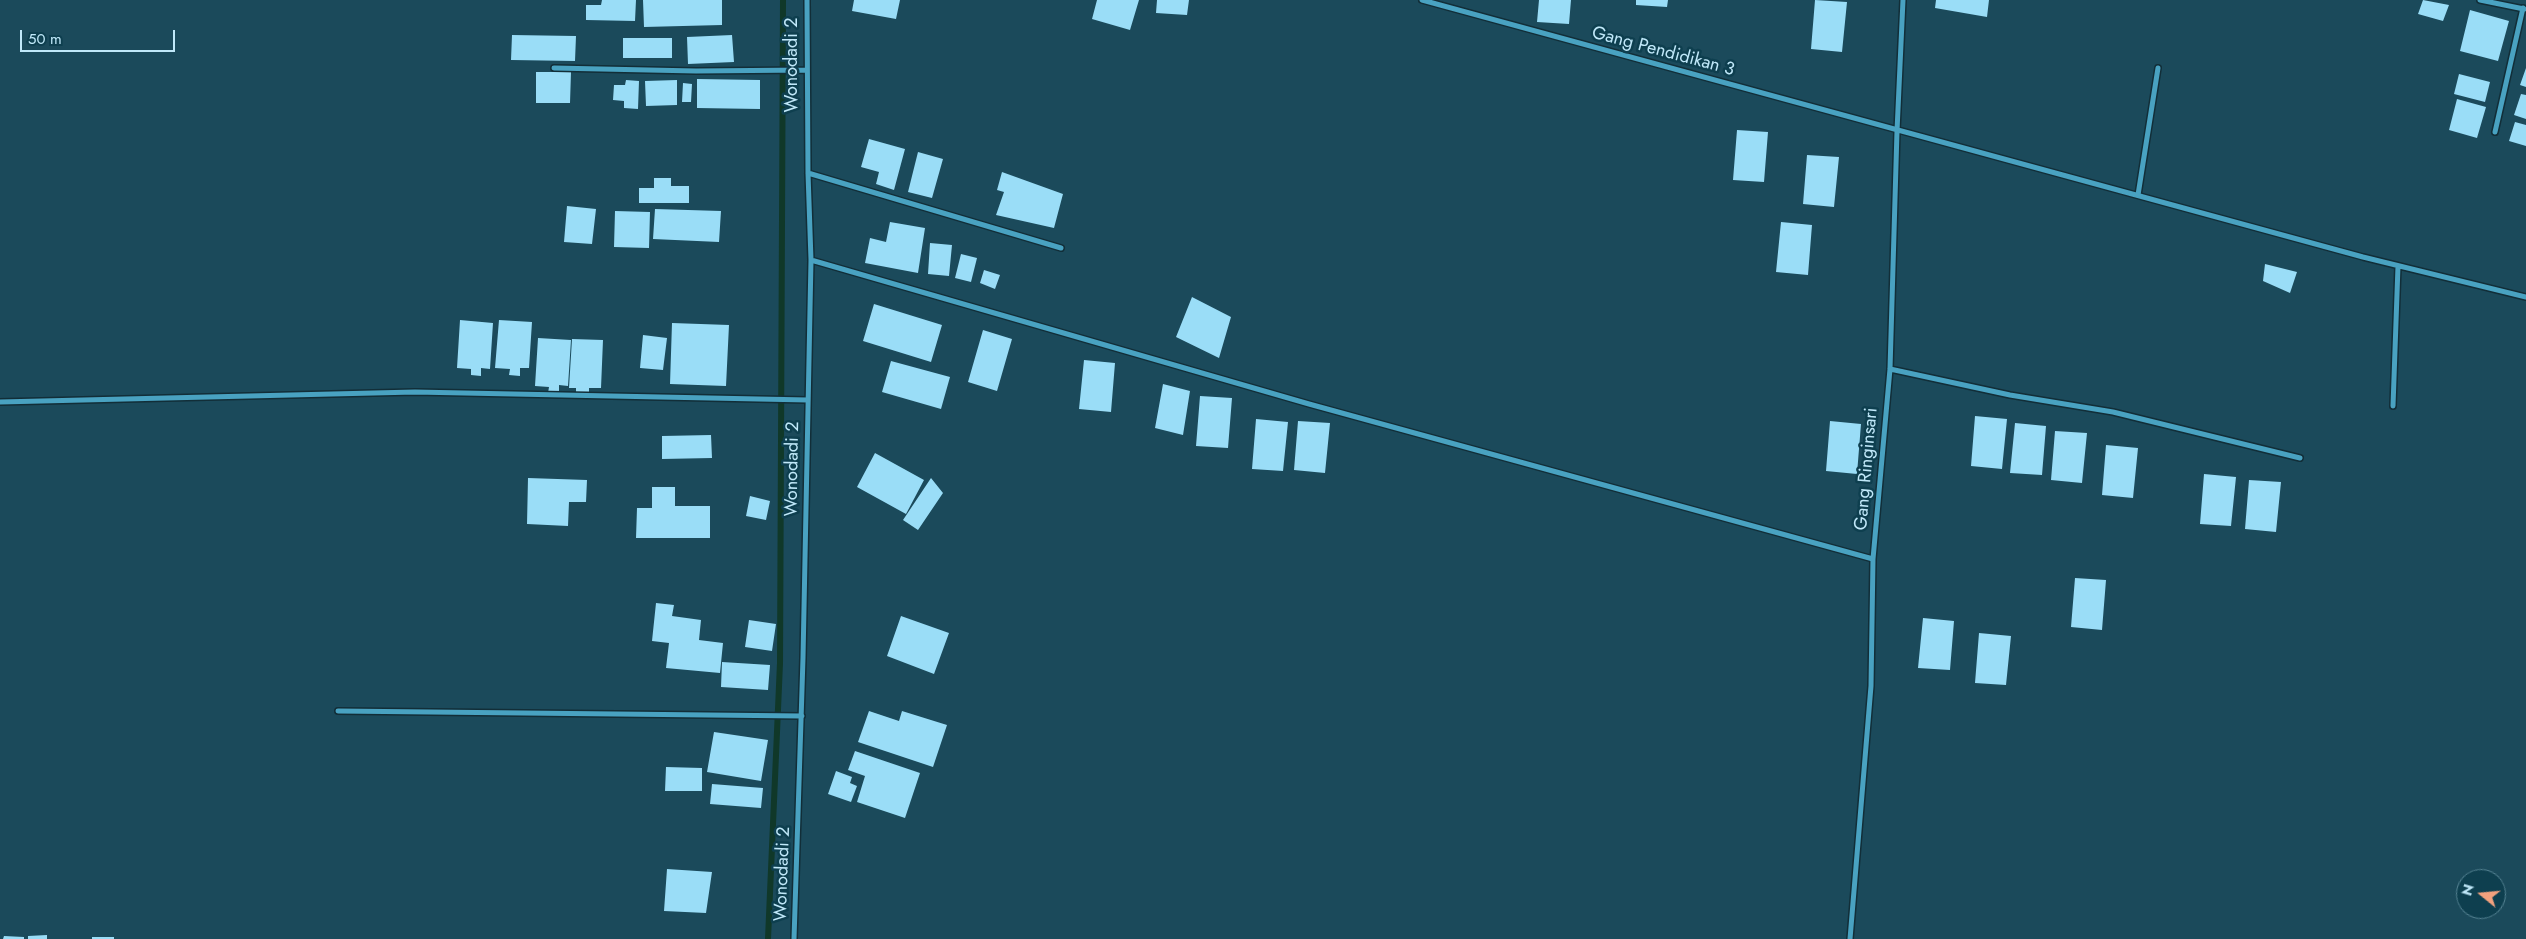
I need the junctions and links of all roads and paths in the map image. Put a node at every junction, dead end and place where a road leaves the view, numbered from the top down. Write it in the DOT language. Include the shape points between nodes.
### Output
graph roads {
  1 [pos="807,0"];
  2 [pos="1422,0"];
  3 [pos="1903,0"];
  4 [pos="2480,0"];
  5 [pos="2524,9"];
  6 [pos="554,68"];
  7 [pos="2158,68"];
  8 [pos="807,70"];
  9 [pos="1897,131"];
  10 [pos="2495,132"];
  11 [pos="808,174"];
  12 [pos="2138,196"];
  13 [pos="1061,248"];
  14 [pos="811,260"];
  15 [pos="2398,266"];
  16 [pos="2526,297"];
  17 [pos="1890,369"];
  18 [pos="807,400"];
  19 [pos="0,402"];
  20 [pos="2393,406"];
  21 [pos="2300,458"];
  22 [pos="1873,559"];
  23 [pos="338,711"];
  24 [pos="799,716"];
  25 [pos="794,939"];
  26 [pos="1850,939"];
  1 -- 8 [label="street, Wonodadi 2"];
  2 -- 9 [label="street, Gang Pendidikan 3"];
  3 -- 9 [label="street, Gang Ringinsari"];
  4 -- 5 [label="street"];
  5 -- 10 [label="street"];
  6 -- 8 [label="street" via="696,72"];
  7 -- 12 [label="street"];
  8 -- 11 [label="street, Wonodadi 2"];
  9 -- 12 [label="street, Gang Pendidikan 3"];
  9 -- 17 [label="street, Gang Ringinsari"];
  11 -- 13 [label="street"];
  11 -- 14 [label="street, Wonodadi 2"];
  12 -- 15 [label="street, Gang Pendidikan 3"];
  14 -- 18 [label="street, Wonodadi 2"];
  14 -- 22 [label="street" via="1309,404"];
  15 -- 16 [label="street, Gang Pendidikan 3"];
  15 -- 20 [label="street"];
  17 -- 21 [label="street" via="2010,395 2113,412"];
  17 -- 22 [label="street, Gang Ringinsari"];
  18 -- 19 [label="street" via="415,392"];
  18 -- 24 [label="street, Wonodadi 2"];
  22 -- 26 [label="street, Gang Ringinsari" via="1871,686"];
  23 -- 24 [label="street"];
  24 -- 25 [label="street, Wonodadi 2"];
}
